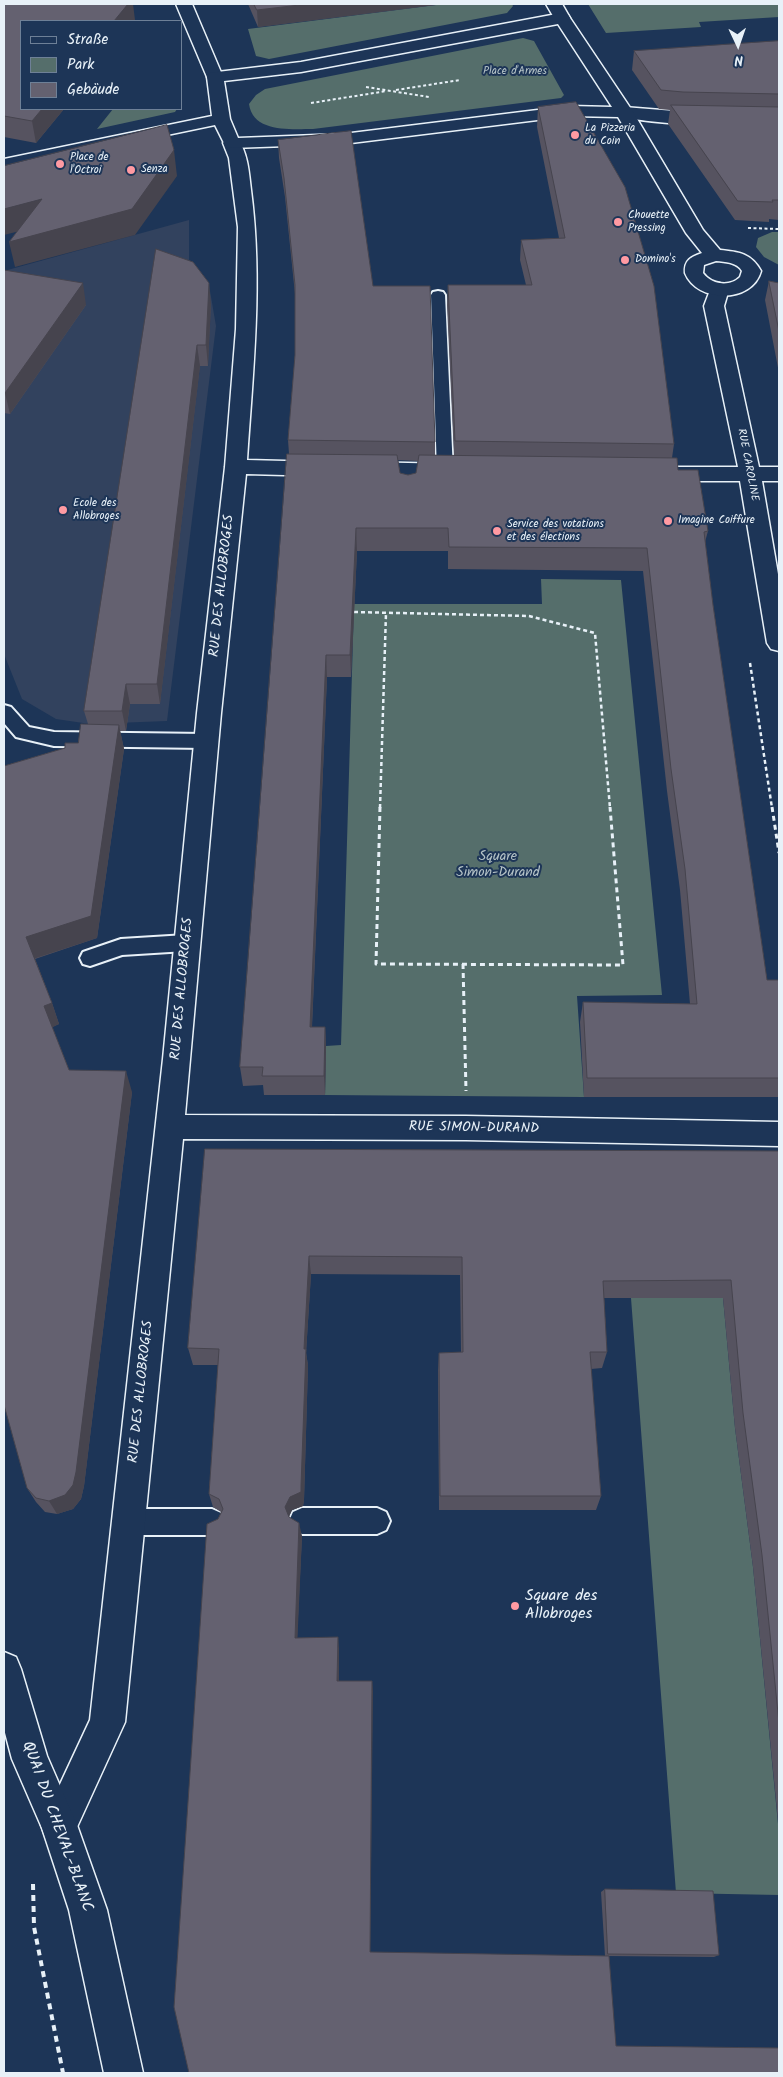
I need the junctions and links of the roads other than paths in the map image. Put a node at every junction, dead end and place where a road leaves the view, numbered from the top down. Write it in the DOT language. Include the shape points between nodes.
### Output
graph roads {
  1 [pos="184,4"];
  2 [pos="558,11"];
  3 [pos="214,77"];
  4 [pos="624,112"];
  5 [pos="723,118"];
  6 [pos="221,119"];
  7 [pos="232,143"];
  8 [pos="4,164"];
  9 [pos="714,256"];
  10 [pos="719,289"];
  11 [pos="438,295"];
  12 [pos="236,467"];
  13 [pos="445,471"];
  14 [pos="475,471"];
  15 [pos="642,473"];
  16 [pos="779,474"];
  17 [pos="750,475"];
  18 [pos="779,643"];
  19 [pos="4,712"];
  20 [pos="206,740"];
  21 [pos="186,943"];
  22 [pos="90,958"];
  23 [pos="169,1127"];
  24 [pos="779,1134"];
  25 [pos="378,1521"];
  26 [pos="128,1522"];
  27 [pos="212,1522"];
  28 [pos="302,1522"];
  29 [pos="4,1669"];
  30 [pos="58,1825"];
  31 [pos="124,2073"];
  1 -- 3 [label="street"];
  2 -- 3 [label="street" via="301,67"];
  2 -- 4 [label="street"];
  3 -- 6 [label="street"];
  4 -- 5 [label="street" via="680,118"];
  4 -- 7 [label="street" via="570,111 343,139"];
  4 -- 9 [label="street" via="695,233"];
  6 -- 7 [label="street"];
  6 -- 8 [label="street"];
  7 -- 12 [label="street, RUE DES ALLOBROGES" via="238,158 248,227 246,329"];
  9 -- 10 [label="street" via="696,262 694,275 704,284"];
  9 -- 10 [label="street" via="738,258 747,263 759,279 741,287"];
  10 -- 17 [label="street, RUE CAROLINE" via="714,306"];
  11 -- 13 [label="lane"];
  12 -- 13 [label="street" via="408,477"];
  12 -- 20 [label="street, RUE DES ALLOBROGES"];
  13 -- 14 [label="street"];
  15 -- 17 [label="street"];
  16 -- 17 [label="street"];
  17 -- 18 [label="street, RUE CAROLINE"];
  19 -- 20 [label="lane" via="23,732 54,739"];
  20 -- 21 [label="street, RUE DES ALLOBROGES"];
  21 -- 22 [label="lane" via="121,947"];
  21 -- 23 [label="street, RUE DES ALLOBROGES"];
  23 -- 24 [label="street, RUE SIMON-DURAND"];
  23 -- 26 [label="street, RUE DES ALLOBROGES"];
  25 -- 28 [label="lane"];
  26 -- 27 [label="lane"];
  26 -- 30 [label="street, RUE DES ALLOBROGES" via="107,1722"];
  29 -- 30 [label="street, QUAI DU CHEVAL-BLANC" via="30,1759"];
  30 -- 31 [label="street, QUAI DU CHEVAL-BLANC" via="88,1910"];
}
